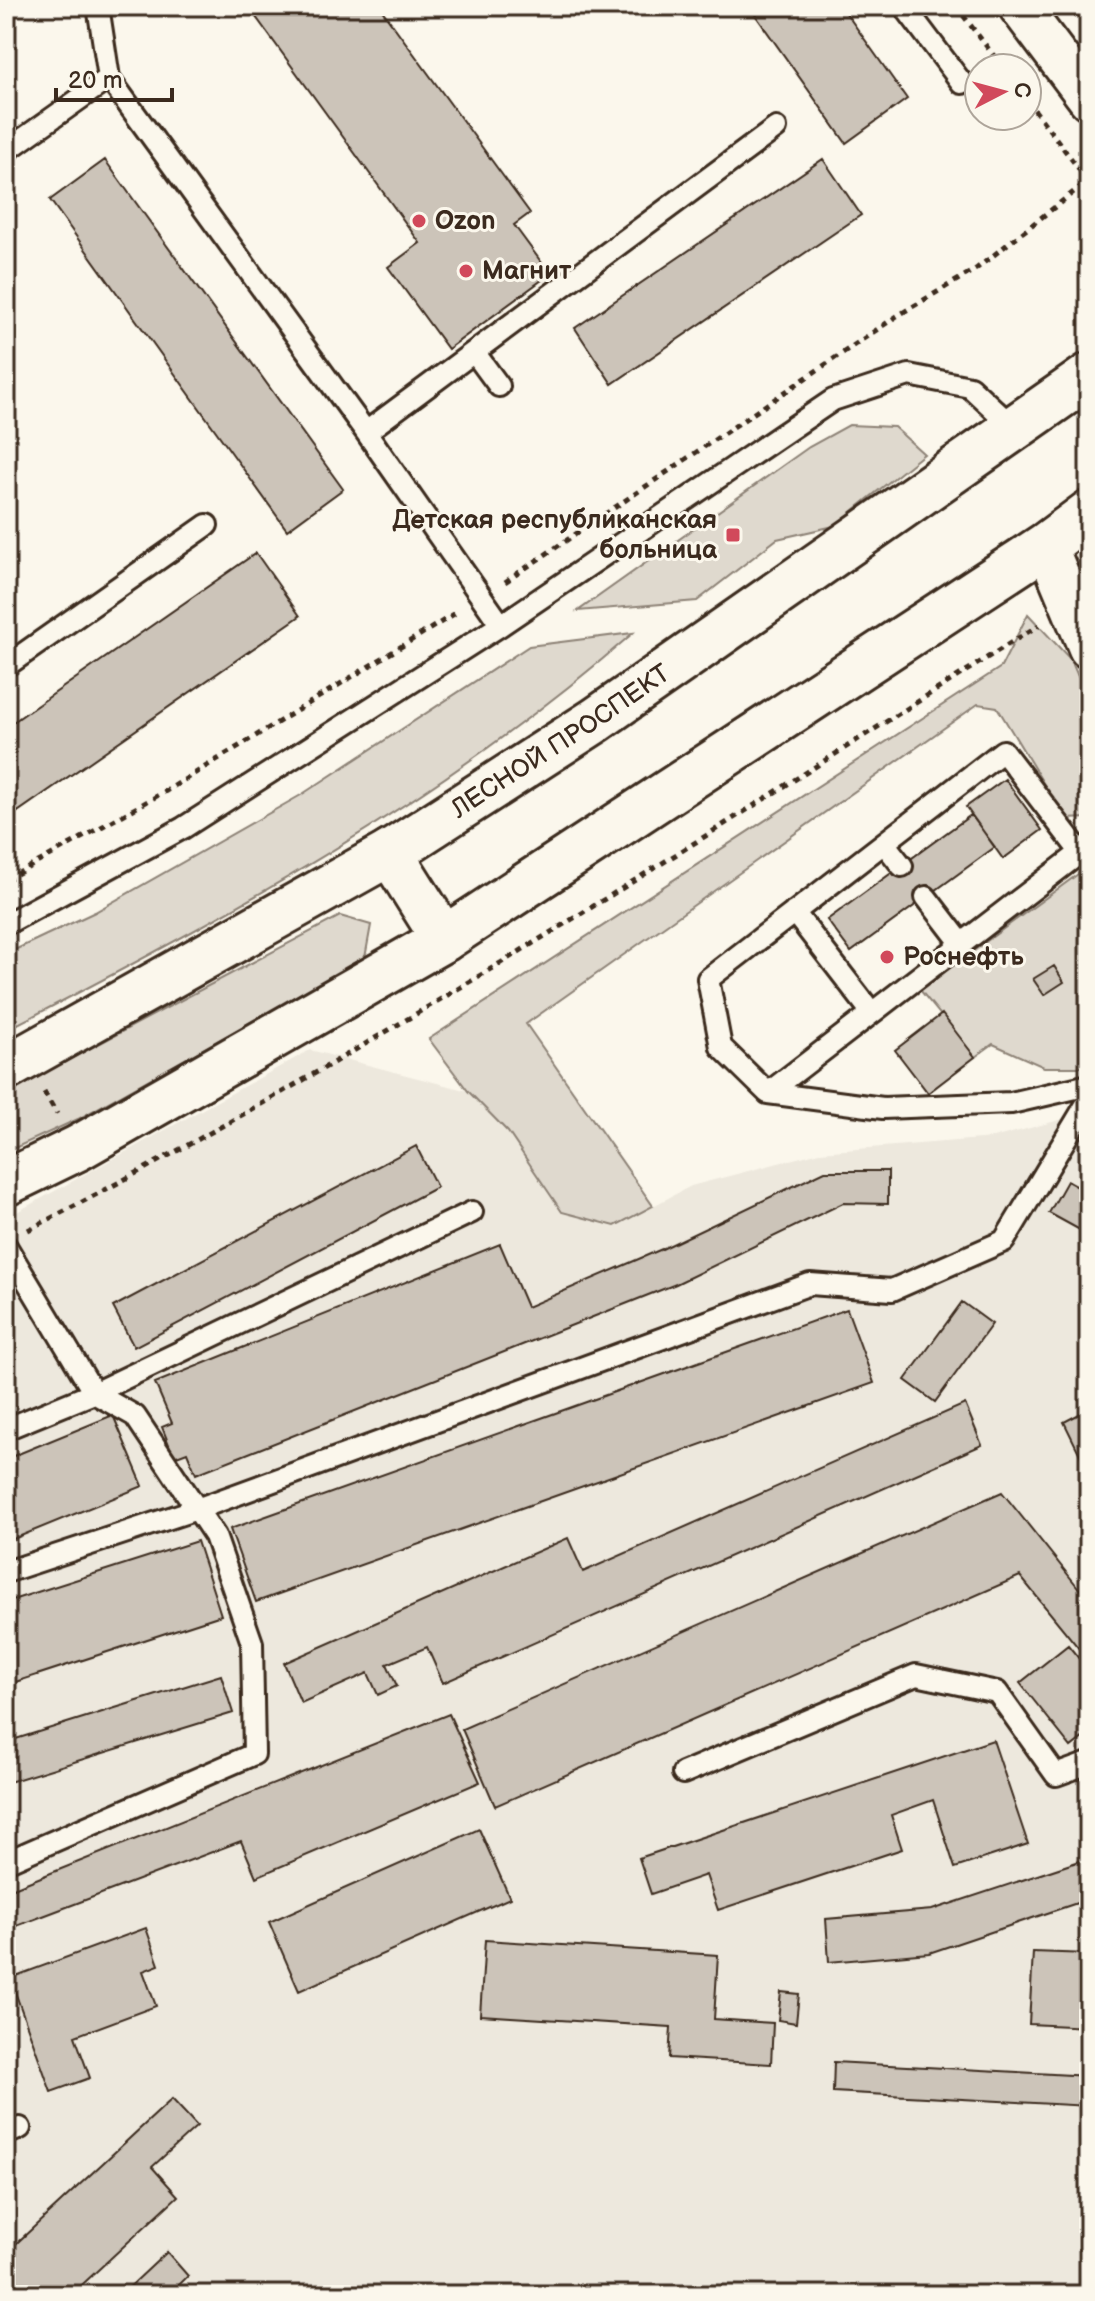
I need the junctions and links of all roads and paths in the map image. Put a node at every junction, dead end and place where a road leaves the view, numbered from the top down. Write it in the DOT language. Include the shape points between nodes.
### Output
graph roads {
  1 [pos="98,6"];
  2 [pos="904,6"];
  3 [pos="956,6"];
  4 [pos="1019,6"];
  5 [pos="991,52"];
  6 [pos="109,78"];
  7 [pos="962,83"];
  8 [pos="1089,99"];
  9 [pos="1043,121"];
  10 [pos="776,128"];
  11 [pos="6,151"];
  12 [pos="1088,181"];
  13 [pos="976,269"];
  14 [pos="474,352"];
  15 [pos="1089,376"];
  16 [pos="499,386"];
  17 [pos="1015,429"];
  18 [pos="366,432"];
  19 [pos="1089,513"];
  20 [pos="207,525"];
  21 [pos="1046,545"];
  22 [pos="1071,604"];
  23 [pos="501,625"];
  24 [pos="1089,648"];
  25 [pos="6,666"];
  26 [pos="884,843"];
  27 [pos="1085,850"];
  28 [pos="390,853"];
  29 [pos="902,866"];
  30 [pos="926,897"];
  31 [pos="794,912"];
  32 [pos="6,924"];
  33 [pos="444,939"];
  34 [pos="962,944"];
  35 [pos="872,1013"];
  36 [pos="6,1068"];
  37 [pos="1089,1085"];
  38 [pos="768,1093"];
  39 [pos="1089,1100"];
  40 [pos="6,1183"];
  41 [pos="472,1212"];
  42 [pos="13,1240"];
  43 [pos="94,1393"];
  44 [pos="6,1429"];
  45 [pos="197,1509"];
  46 [pos="6,1572"];
  47 [pos="1089,1763"];
  48 [pos="683,1773"];
  49 [pos="6,1862"];
  1 -- 6 [label="lane"];
  2 -- 7 [label="lane"];
  3 -- 5 [label="path"];
  4 -- 8 [label="street"];
  6 -- 11 [label="lane"];
  6 -- 18 [label="lane"];
  9 -- 12 [label="path"];
  10 -- 14 [label="lane"];
  12 -- 13 [label="path"];
  14 -- 16 [label="lane"];
  14 -- 18 [label="lane"];
  15 -- 17 [label="main road, ЛЕСНОЙ ПРОСПЕКТ"];
  17 -- 23 [label="lane" via="970,387 909,375 833,400"];
  17 -- 28 [label="main road, ЛЕСНОЙ ПРОСПЕКТ" via="596,720"];
  18 -- 23 [label="lane"];
  19 -- 21 [label="main road"];
  20 -- 25 [label="lane"];
  21 -- 22 [label="street"];
  21 -- 33 [label="main road"];
  22 -- 24 [label="street"];
  22 -- 42 [label="path" via="504,963"];
  23 -- 32 [label="lane" via="183,828"];
  26 -- 27 [label="lane" via="1003,751"];
  26 -- 29 [label="lane"];
  26 -- 31 [label="lane"];
  27 -- 34 [label="lane"];
  28 -- 33 [label="main road"];
  28 -- 36 [label="main road, ЛЕСНОЙ ПРОСПЕКТ"];
  30 -- 34 [label="lane"];
  31 -- 35 [label="lane"];
  31 -- 38 [label="lane" via="708,979 721,1047"];
  33 -- 40 [label="main road" via="78,1148"];
  34 -- 35 [label="lane"];
  35 -- 38 [label="lane"];
  37 -- 38 [label="lane" via="1011,1103 883,1108"];
  39 -- 45 [label="lane" via="1004,1241 892,1290 810,1284"];
  41 -- 43 [label="lane"];
  42 -- 43 [label="lane"];
  43 -- 44 [label="lane"];
  43 -- 45 [label="lane" via="135,1416"];
  45 -- 46 [label="lane"];
  45 -- 49 [label="lane" via="215,1536 252,1643 254,1754"];
  47 -- 48 [label="lane" via="1056,1775 997,1692 916,1675"];
}
